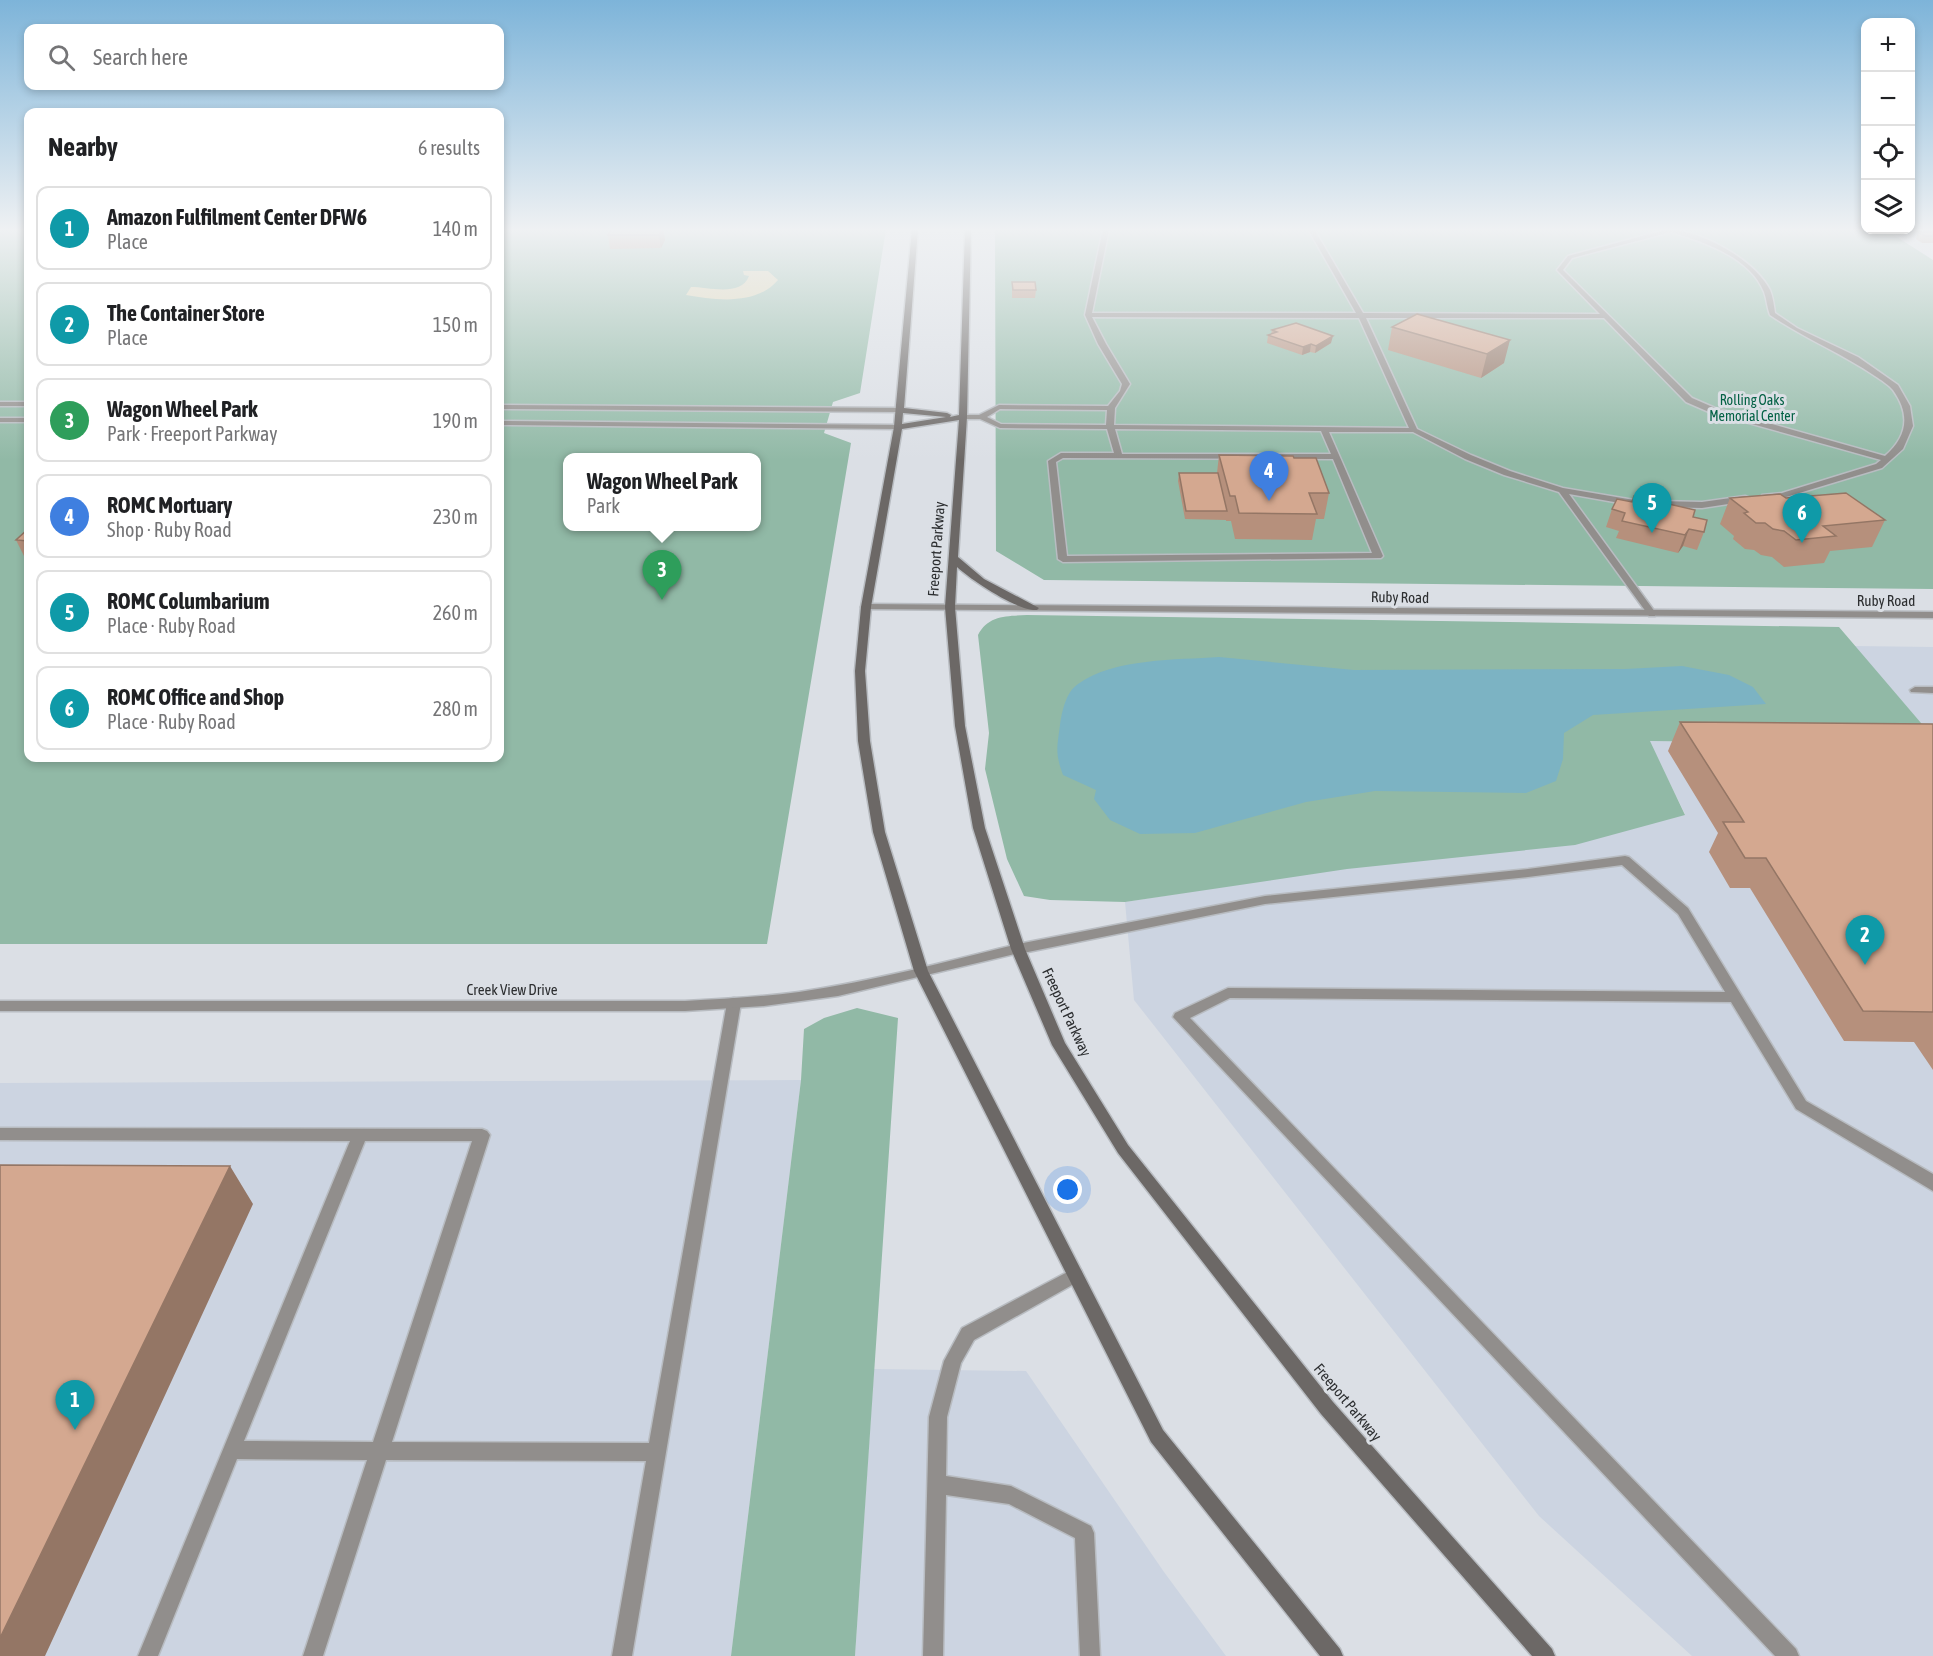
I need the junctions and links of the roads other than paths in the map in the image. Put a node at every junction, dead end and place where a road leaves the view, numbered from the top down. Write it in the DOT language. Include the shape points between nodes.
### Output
graph roads {
  1 [pos="908,306"];
  2 [pos="966,306"];
  3 [pos="1090,306"];
  4 [pos="1356,306"];
  5 [pos="1594,306"];
  6 [pos="1770,306"];
  7 [pos="1088,315"];
  8 [pos="1361,315"];
  9 [pos="1603,316"];
  10 [pos="0,404"];
  11 [pos="24,404"];
  12 [pos="504,407"];
  13 [pos="1111,408"];
  14 [pos="899,410"];
  15 [pos="963,417"];
  16 [pos="981,417"];
  17 [pos="0,420"];
  18 [pos="24,420"];
  19 [pos="504,423"];
  20 [pos="898,427"];
  21 [pos="1110,427"];
  22 [pos="1324,429"];
  23 [pos="1414,430"];
  24 [pos="1119,456"];
  25 [pos="1336,457"];
  26 [pos="1887,459"];
  27 [pos="1562,490"];
  28 [pos="1641,503"];
  29 [pos="1651,504"];
  30 [pos="953,557"];
  31 [pos="866,607"];
  32 [pos="950,607"];
  33 [pos="1034,608"];
  34 [pos="1652,614"];
  35 [pos="1933,615"];
  36 [pos="1915,690"];
  37 [pos="1933,690"];
  38 [pos="1018,949"];
  39 [pos="921,971"];
  40 [pos="1735,997"];
  41 [pos="734,1003"];
  42 [pos="0,1006"];
  43 [pos="0,1134"];
  44 [pos="360,1134"];
  45 [pos="1933,1184"];
  46 [pos="1075,1275"];
  47 [pos="232,1450"];
  48 [pos="379,1452"];
  49 [pos="657,1452"];
  50 [pos="937,1484"];
  51 [pos="148,1656"];
  52 [pos="313,1656"];
  53 [pos="622,1656"];
  54 [pos="933,1656"];
  55 [pos="1090,1656"];
  56 [pos="1334,1656"];
  57 [pos="1545,1656"];
  58 [pos="1789,1656"];
  1 -- 14 [label="main road"];
  2 -- 15 [label="main road, Freeport Parkway"];
  3 -- 7 [label="street"];
  4 -- 8 [label="street"];
  5 -- 9 [label="street"];
  6 -- 26 [label="street" via="1772,314 1795,329 1855,359 1895,387 1906,406 1909,426 1900,447"];
  7 -- 8 [label="street"];
  7 -- 13 [label="street" via="1126,384"];
  8 -- 9 [label="street"];
  8 -- 23 [label="street"];
  9 -- 26 [label="street" via="1689,400 1712,410"];
  10 -- 11 [label="street"];
  12 -- 14 [label="street"];
  13 -- 16 [label="street" via="999,406"];
  13 -- 21 [label="street"];
  14 -- 15 [label="main road"];
  14 -- 20 [label="main road"];
  15 -- 16 [label="street"];
  15 -- 20 [label="main road"];
  15 -- 30 [label="main road, Freeport Parkway"];
  16 -- 21 [label="street" via="1000,426"];
  17 -- 18 [label="street"];
  19 -- 20 [label="street"];
  20 -- 31 [label="main road"];
  21 -- 22 [label="street"];
  21 -- 24 [label="street"];
  22 -- 23 [label="street"];
  22 -- 25 [label="street"];
  23 -- 27 [label="street" via="1497,469"];
  24 -- 25 [label="street"];
  24 -- 25 [label="street" via="1061,455 1052,462 1063,559 1378,556"];
  26 -- 29 [label="street" via="1879,466 1783,495 1702,505"];
  27 -- 28 [label="street"];
  27 -- 34 [label="street"];
  30 -- 32 [label="main road, Freeport Parkway"];
  30 -- 33 [label="main road" via="969,575"];
  31 -- 32 [label="street, Ruby Road"];
  31 -- 39 [label="main road" via="860,671 864,741 879,832"];
  32 -- 33 [label="street, Ruby Road"];
  32 -- 38 [label="main road, Freeport Parkway" via="960,726 979,828"];
  33 -- 34 [label="street, Ruby Road"];
  34 -- 35 [label="street, Ruby Road"];
  36 -- 37 [label="street"];
  38 -- 39 [label="street, Creek View Drive"];
  38 -- 40 [label="street, Creek View Drive" via="1265,900 1625,860 1683,911"];
  38 -- 57 [label="main road, Freeport Parkway" via="1059,1045 1123,1149 1328,1408"];
  39 -- 41 [label="street, Creek View Drive" via="811,995"];
  39 -- 46 [label="main road"];
  40 -- 45 [label="street, Creek View Drive" via="1801,1105"];
  40 -- 58 [label="street" via="1228,993 1180,1017"];
  41 -- 42 [label="street, Creek View Drive"];
  41 -- 49 [label="street"];
  43 -- 44 [label="street"];
  44 -- 47 [label="street"];
  44 -- 48 [label="street" via="482,1135"];
  46 -- 50 [label="street" via="968,1334 953,1361 938,1417"];
  46 -- 56 [label="main road" via="1157,1436"];
  47 -- 48 [label="street"];
  47 -- 51 [label="street"];
  48 -- 49 [label="street"];
  48 -- 52 [label="street"];
  49 -- 53 [label="street"];
  50 -- 54 [label="street"];
  50 -- 55 [label="street" via="1011,1495 1083,1533"];
}
